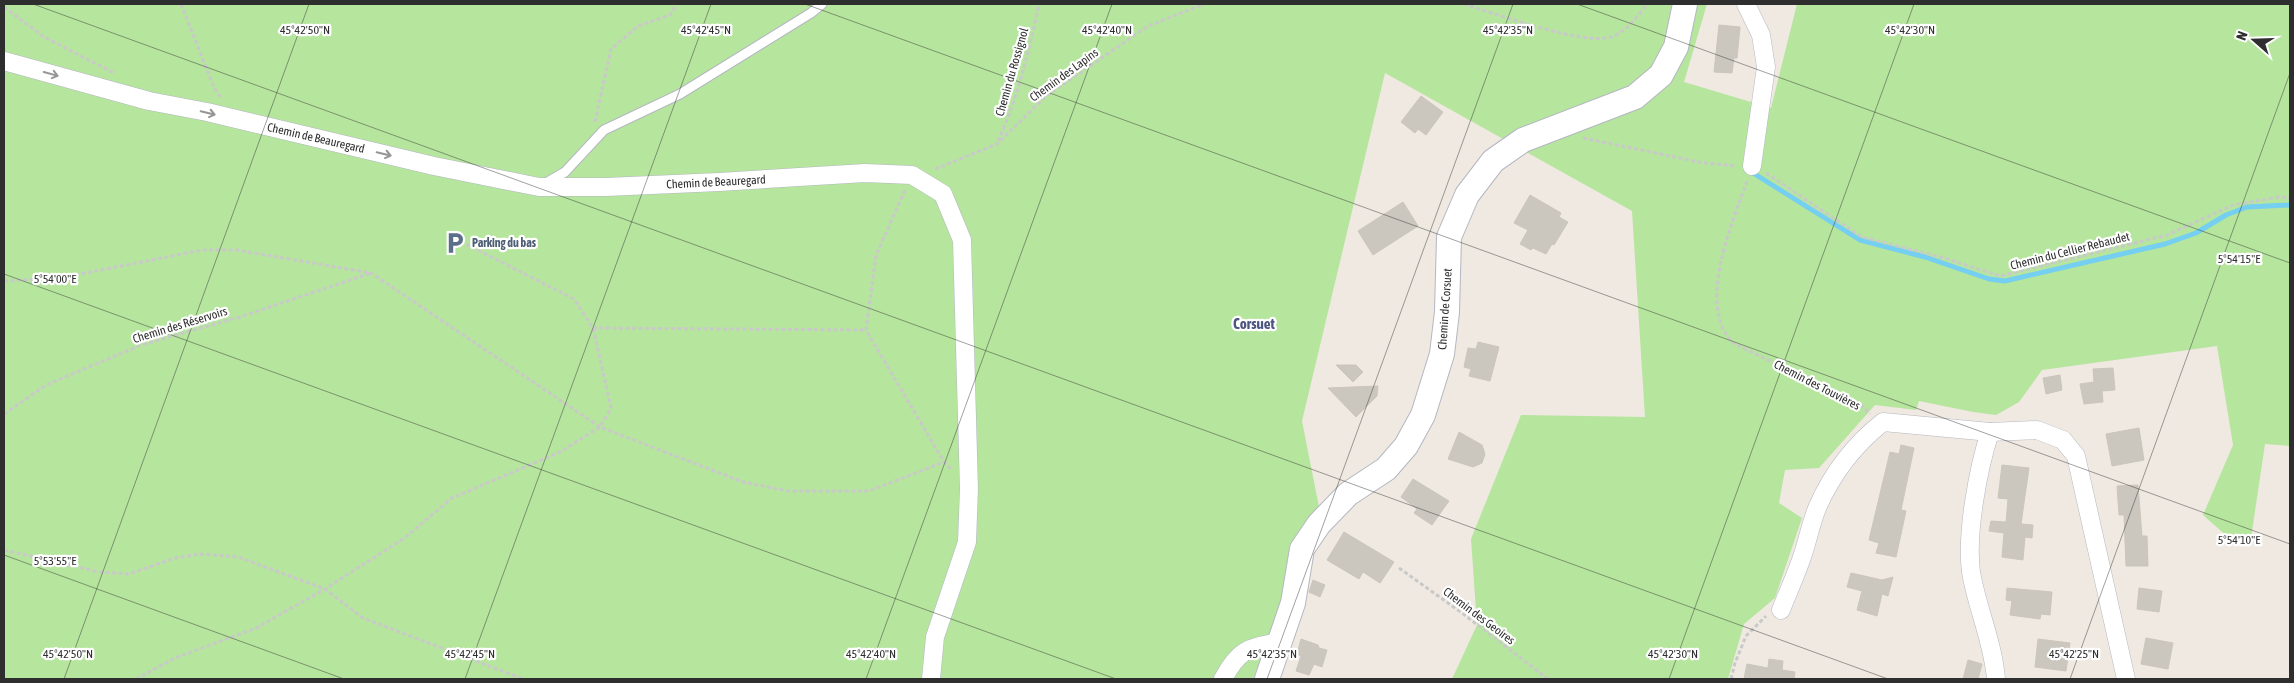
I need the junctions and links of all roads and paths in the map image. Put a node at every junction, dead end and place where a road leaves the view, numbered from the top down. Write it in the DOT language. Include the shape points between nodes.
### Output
graph roads {
  1 [pos="181,4"];
  2 [pos="676,4"];
  3 [pos="822,4"];
  4 [pos="1039,4"];
  5 [pos="1204,4"];
  6 [pos="1464,4"];
  7 [pos="1647,4"];
  8 [pos="1685,4"];
  9 [pos="1746,4"];
  10 [pos="4,7"];
  11 [pos="4,61"];
  12 [pos="118,75"];
  13 [pos="236,119"];
  14 [pos="1565,122"];
  15 [pos="997,144"];
  16 [pos="591,145"];
  17 [pos="1752,166"];
  18 [pos="912,174"];
  19 [pos="539,187"];
  20 [pos="2290,198"];
  21 [pos="458,240"];
  22 [pos="371,273"];
  23 [pos="4,281"];
  24 [pos="593,328"];
  25 [pos="866,330"];
  26 [pos="4,414"];
  27 [pos="1882,422"];
  28 [pos="600,427"];
  29 [pos="1990,432"];
  30 [pos="944,462"];
  31 [pos="968,489"];
  32 [pos="4,550"];
  33 [pos="1399,568"];
  34 [pos="325,589"];
  35 [pos="1781,610"];
  36 [pos="1279,642"];
  37 [pos="136,679"];
  38 [pos="523,679"];
  39 [pos="931,679"];
  40 [pos="1223,679"];
  41 [pos="1267,679"];
  42 [pos="1548,679"];
  43 [pos="1731,679"];
  44 [pos="1996,679"];
  45 [pos="2126,679"];
  1 -- 13 [label="path" via="214,88"];
  2 -- 16 [label="path" via="670,15 638,26 611,49"];
  3 -- 16 [label="lane" via="680,94 604,130"];
  4 -- 15 [label="path, Chemin du Rossignol" via="1028,56"];
  5 -- 15 [label="path, Chemin des Lapins" via="1148,26 1045,97"];
  6 -- 7 [label="path" via="1597,40 1612,37 1633,22"];
  8 -- 14 [label="street, Chemin de Corsuet" via="1676,48 1661,75 1635,97"];
  9 -- 17 [label="street" via="1761,35 1766,67"];
  10 -- 12 [label="path" via="44,37"];
  11 -- 13 [label="street, Chemin de Beauregard, one-way" via="149,101"];
  13 -- 19 [label="street, Chemin de Beauregard, one-way" via="434,166"];
  14 -- 17 [label="path" via="1573,134 1591,141 1704,162"];
  14 -- 36 [label="street, Chemin de Corsuet" via="1524,140 1493,161 1467,195 1449,237 1442,354 1422,415 1406,446 1386,469 1348,494 1318,524 1302,549 1294,603"];
  15 -- 18 [label="path, Chemin des Lapins" via="945,167"];
  16 -- 19 [label="lane" via="565,172"];
  17 -- 20 [label="path, Chemin du Cellier Rebaudet" via="1862,237 2000,276 2167,235 2233,205"];
  17 -- 27 [label="path, Chemin des Touvières" via="1718,271 1717,305 1725,335 1733,344 1861,405"];
  18 -- 19 [label="street, Chemin de Beauregard" via="865,173 709,183"];
  18 -- 25 [label="path" via="876,255"];
  18 -- 31 [label="street" via="943,194 962,240"];
  21 -- 24 [label="path" via="574,299"];
  22 -- 23 [label="path" via="236,250 202,250 60,278"];
  22 -- 26 [label="path, Chemin des Réservoirs" via="240,317 141,345 46,385"];
  22 -- 28 [label="path"];
  24 -- 25 [label="path"];
  24 -- 28 [label="path" via="611,408"];
  25 -- 30 [label="path"];
  27 -- 29 [label="street"];
  27 -- 35 [label="street" via="1843,462 1827,487"];
  28 -- 30 [label="path" via="743,482 788,491 869,491"];
  28 -- 34 [label="path" via="560,452 452,498 402,539"];
  29 -- 44 [label="street" via="1978,479 1971,557 1976,594 1994,658"];
  29 -- 45 [label="street" via="2037,430 2062,440 2076,456"];
  30 -- 31 [label="path"];
  31 -- 39 [label="street" via="967,542 935,636"];
  32 -- 34 [label="path" via="99,572 129,574 175,558 200,554 238,557"];
  33 -- 42 [label="path, Chemin des Geoires"];
  34 -- 37 [label="path" via="256,628 175,658"];
  34 -- 38 [label="path" via="363,618"];
  35 -- 43 [label="path" via="1767,616 1746,636"];
  36 -- 40 [label="street" via="1250,648 1232,663"];
  36 -- 41 [label="street, Chemin de Corsuet"];
}
